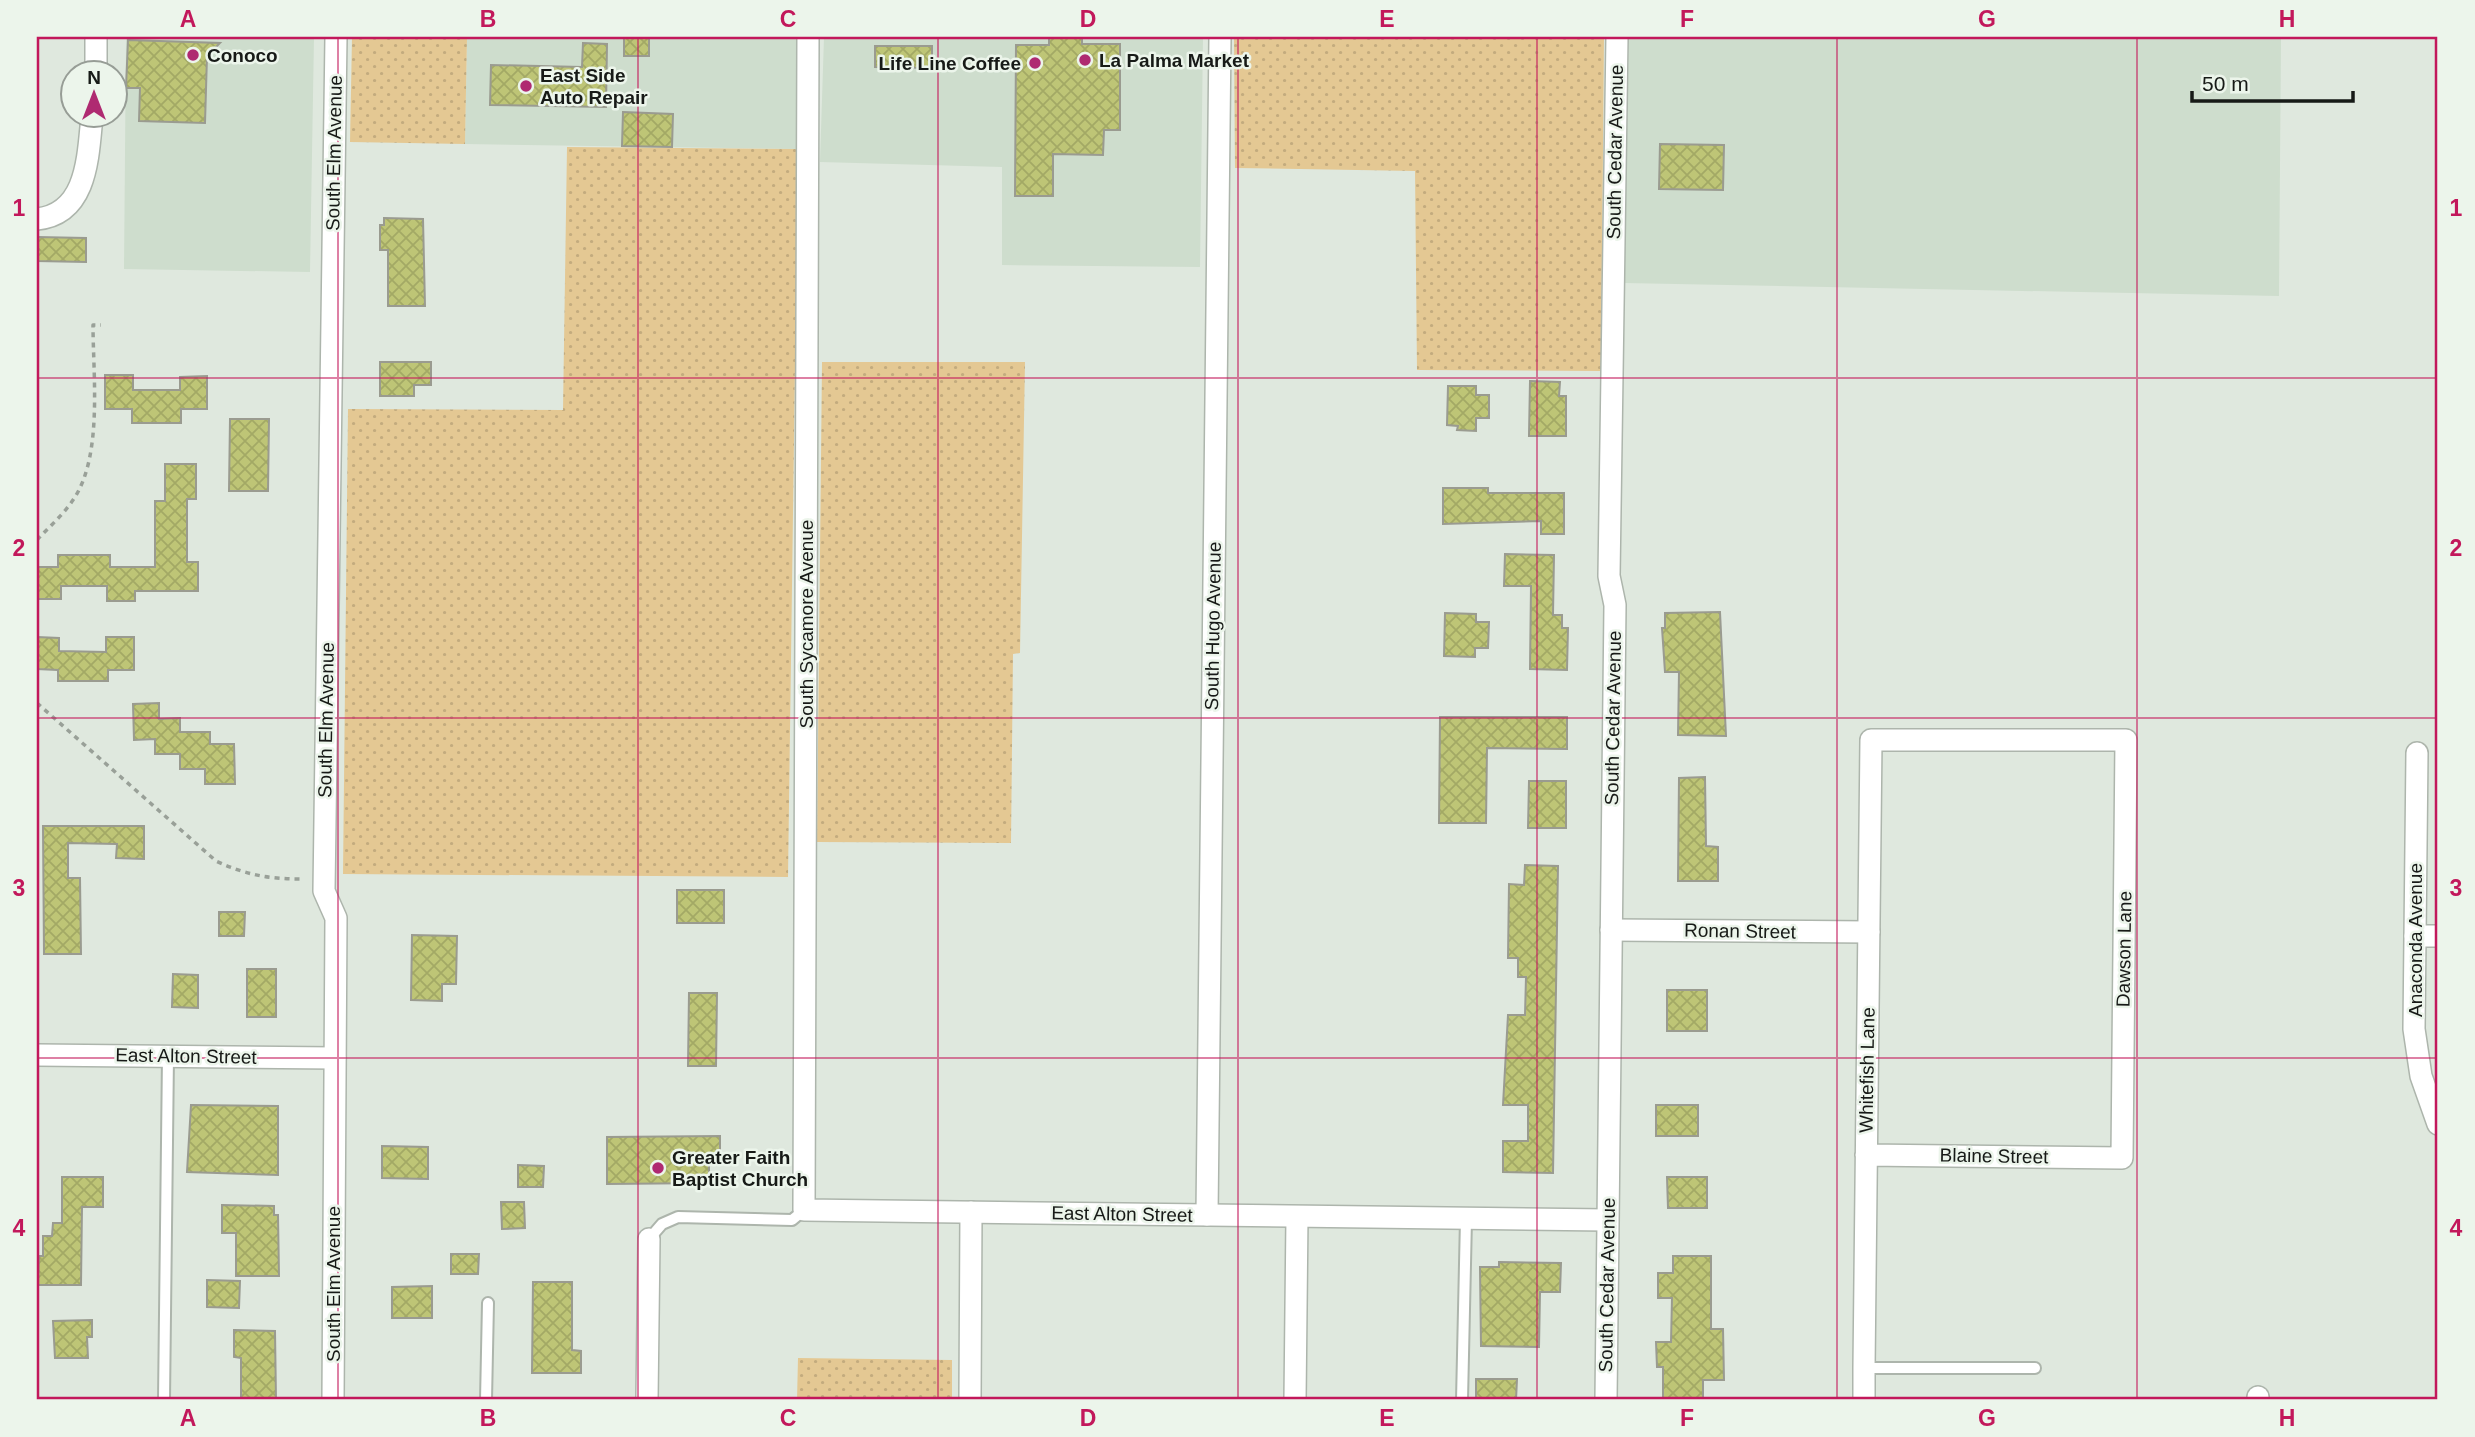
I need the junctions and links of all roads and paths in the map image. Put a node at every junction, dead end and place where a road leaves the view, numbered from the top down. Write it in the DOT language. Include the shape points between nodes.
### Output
graph roads {
  1 [pos="96,37"];
  2 [pos="336,37"];
  3 [pos="808,37"];
  4 [pos="1220,37"];
  5 [pos="1617,37"];
  6 [pos="96,60"];
  7 [pos="90,130"];
  8 [pos="37,219"];
  9 [pos="101,325"];
  10 [pos="37,540"];
  11 [pos="37,703"];
  12 [pos="2126,740"];
  13 [pos="2417,752"];
  14 [pos="302,879"];
  15 [pos="1611,930"];
  16 [pos="1869,932"];
  17 [pos="2415,936"];
  18 [pos="2438,936"];
  19 [pos="37,1055"];
  20 [pos="168,1056"];
  21 [pos="335,1058"];
  22 [pos="2438,1124"];
  23 [pos="1866,1155"];
  24 [pos="2122,1158"];
  25 [pos="804,1210"];
  26 [pos="971,1212"];
  27 [pos="1207,1215"];
  28 [pos="1297,1217"];
  29 [pos="1465,1219"];
  30 [pos="1607,1220"];
  31 [pos="649,1239"];
  32 [pos="488,1303"];
  33 [pos="1864,1368"];
  34 [pos="2035,1368"];
  35 [pos="164,1400"];
  36 [pos="333,1400"];
  37 [pos="486,1400"];
  38 [pos="647,1400"];
  39 [pos="970,1400"];
  40 [pos="1295,1400"];
  41 [pos="1462,1400"];
  42 [pos="1606,1400"];
  43 [pos="1864,1400"];
  1 -- 6 [label="street"];
  2 -- 21 [label="street, South Elm Avenue" via="324,891 336,918"];
  3 -- 25 [label="street, South Sycamore Avenue"];
  4 -- 27 [label="street, South Hugo Avenue"];
  5 -- 15 [label="street, South Cedar Avenue" via="1609,563 1615,605"];
  7 -- 8 [label="street" via="80,188 70,205"];
  9 -- 10 [label="path" via="93,325 93,412 85,473 75,498"];
  11 -- 14 [label="path" via="216,861 266,879"];
  12 -- 16 [label="street, Whitefish Lane" via="1871,740"];
  12 -- 24 [label="street, Dawson Lane"];
  13 -- 17 [label="street, Anaconda Avenue"];
  15 -- 16 [label="street, Ronan Street"];
  15 -- 30 [label="street, South Cedar Avenue"];
  16 -- 23 [label="street, Whitefish Lane"];
  17 -- 18 [label="street"];
  17 -- 22 [label="street, Anaconda Avenue" via="2416,1054"];
  19 -- 20 [label="street, East Alton Street"];
  20 -- 21 [label="street, East Alton Street"];
  20 -- 35 [label="lane"];
  21 -- 36 [label="street, South Elm Avenue"];
  23 -- 24 [label="street, Blaine Street"];
  23 -- 33 [label="street, Whitefish Lane"];
  25 -- 26 [label="street, East Alton Street"];
  25 -- 31 [label="lane, East Alton Street" via="792,1220 678,1217 662,1224"];
  26 -- 27 [label="street, East Alton Street"];
  26 -- 39 [label="street"];
  27 -- 28 [label="street, East Alton Street"];
  28 -- 29 [label="street, East Alton Street"];
  28 -- 40 [label="street"];
  29 -- 30 [label="street, East Alton Street"];
  29 -- 41 [label="lane"];
  30 -- 42 [label="street, South Cedar Avenue"];
  31 -- 38 [label="street"];
  32 -- 37 [label="lane"];
  33 -- 34 [label="lane"];
  33 -- 43 [label="street, Whitefish Lane"];
}
